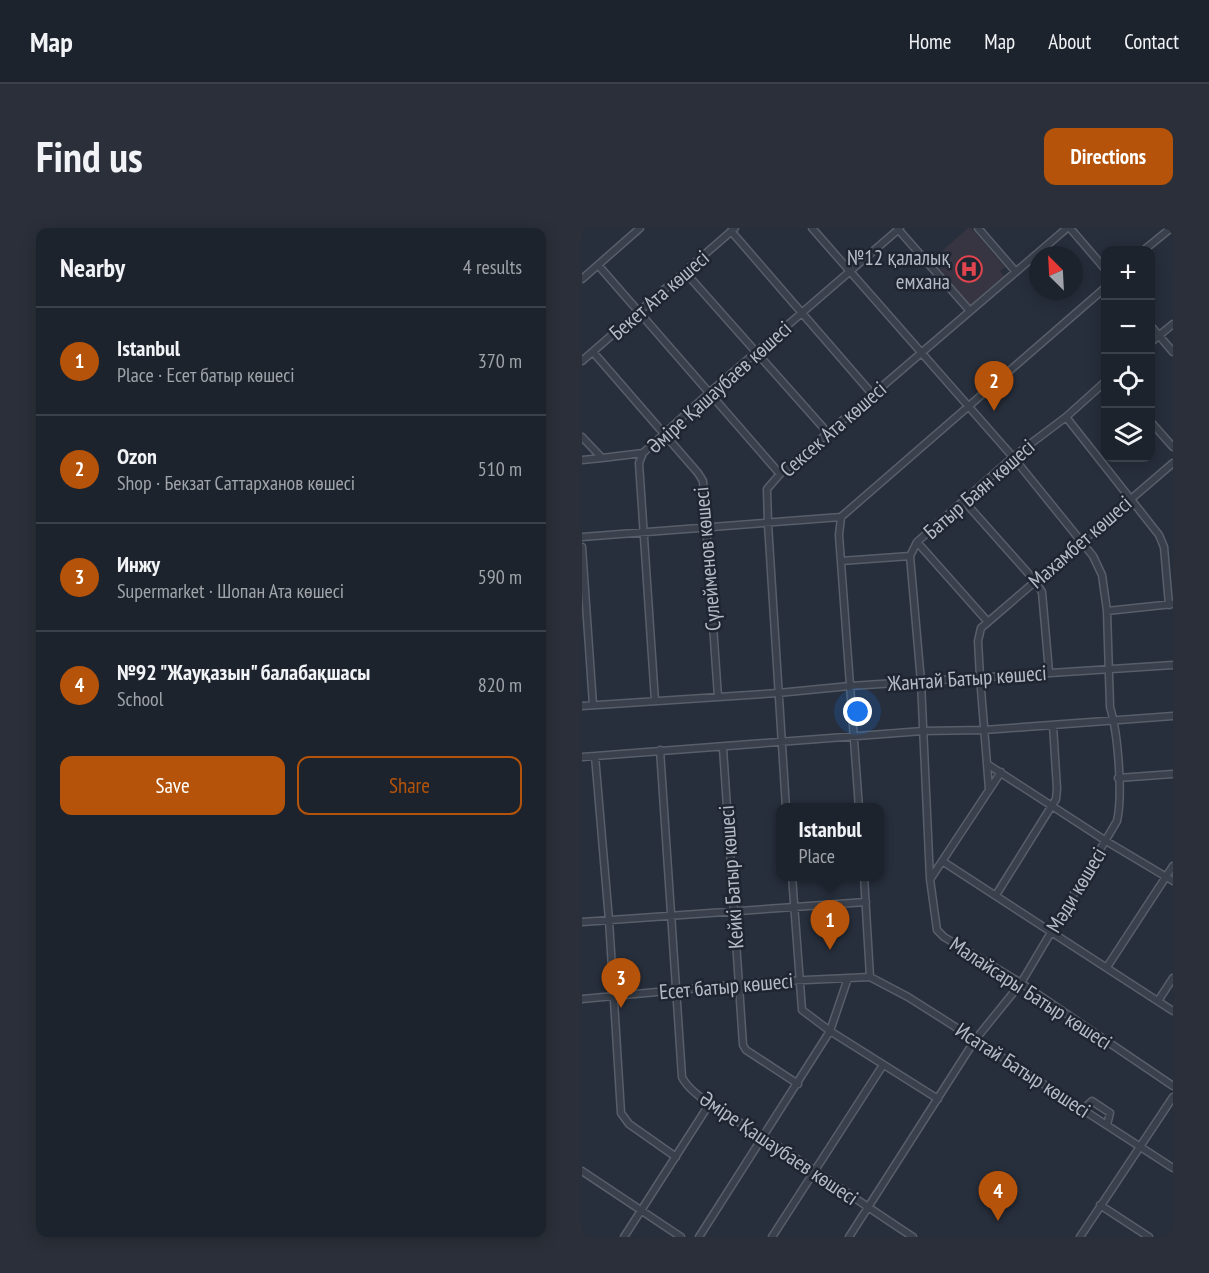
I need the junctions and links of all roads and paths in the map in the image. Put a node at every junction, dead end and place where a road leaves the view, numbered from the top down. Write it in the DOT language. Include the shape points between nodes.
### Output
graph roads {
  1 [pos="640,228"];
  2 [pos="812,228"];
  3 [pos="978,228"];
  4 [pos="1068,228"];
  5 [pos="1170,228"];
  6 [pos="898,229"];
  7 [pos="733,230"];
  8 [pos="1149,246"];
  9 [pos="1101,264"];
  10 [pos="598,265"];
  11 [pos="685,272"];
  12 [pos="850,272"];
  13 [pos="1016,272"];
  14 [pos="582,279"];
  15 [pos="1101,291"];
  16 [pos="970,311"];
  17 [pos="639,312"];
  18 [pos="802,313"];
  19 [pos="1173,324"];
  20 [pos="1155,331"];
  21 [pos="1159,336"];
  22 [pos="1155,339"];
  23 [pos="592,352"];
  24 [pos="756,352"];
  25 [pos="1173,352"];
  26 [pos="921,353"];
  27 [pos="582,361"];
  28 [pos="1101,386"];
  29 [pos="709,393"];
  30 [pos="873,395"];
  31 [pos="969,405"];
  32 [pos="1066,417"];
  33 [pos="1155,427"];
  34 [pos="663,433"];
  35 [pos="828,433"];
  36 [pos="582,437"];
  37 [pos="1173,447"];
  38 [pos="644,453"];
  39 [pos="1013,457"];
  40 [pos="602,458"];
  41 [pos="582,460"];
  42 [pos="1173,463"];
  43 [pos="780,474"];
  44 [pos="1130,500"];
  45 [pos="964,501"];
  46 [pos="842,517"];
  47 [pos="768,524"];
  48 [pos="707,528"];
  49 [pos="644,533"];
  50 [pos="582,537"];
  51 [pos="917,542"];
  52 [pos="1082,542"];
  53 [pos="582,547"];
  54 [pos="910,556"];
  55 [pos="841,561"];
  56 [pos="1035,581"];
  57 [pos="1171,605"];
  58 [pos="1107,611"];
  59 [pos="988,622"];
  60 [pos="1173,665"];
  61 [pos="1109,670"];
  62 [pos="1049,672"];
  63 [pos="980,678"];
  64 [pos="921,682"];
  65 [pos="850,686"];
  66 [pos="778,693"];
  67 [pos="718,697"];
  68 [pos="655,701"];
  69 [pos="592,705"];
  70 [pos="582,706"];
  71 [pos="1173,716"];
  72 [pos="1114,721"];
  73 [pos="1053,725"];
  74 [pos="984,730"];
  75 [pos="923,731"];
  76 [pos="854,736"];
  77 [pos="781,743"];
  78 [pos="723,748"];
  79 [pos="660,750"];
  80 [pos="595,756"];
  81 [pos="582,757"];
  82 [pos="987,764"];
  83 [pos="1001,772"];
  84 [pos="1173,774"];
  85 [pos="1118,778"];
  86 [pos="989,789"];
  87 [pos="786,803"];
  88 [pos="859,803"];
  89 [pos="1052,806"];
  90 [pos="1106,841"];
  91 [pos="942,861"];
  92 [pos="1173,866"];
  93 [pos="1166,876"];
  94 [pos="930,879"];
  95 [pos="792,881"];
  96 [pos="864,881"];
  97 [pos="1173,881"];
  98 [pos="996,896"];
  99 [pos="866,902"];
  100 [pos="794,907"];
  101 [pos="734,911"];
  102 [pos="670,916"];
  103 [pos="609,920"];
  104 [pos="582,922"];
  105 [pos="1051,930"];
  106 [pos="1107,968"];
  107 [pos="870,977"];
  108 [pos="848,978"];
  109 [pos="1173,978"];
  110 [pos="800,980"];
  111 [pos="1021,983"];
  112 [pos="738,985"];
  113 [pos="676,990"];
  114 [pos="613,996"];
  115 [pos="582,999"];
  116 [pos="1158,1001"];
  117 [pos="1173,1011"];
  118 [pos="830,1031"];
  119 [pos="975,1040"];
  120 [pos="883,1065"];
  121 [pos="798,1084"];
  122 [pos="1173,1086"];
  123 [pos="1173,1097"];
  124 [pos="938,1099"];
  125 [pos="710,1103"];
  126 [pos="1083,1109"];
  127 [pos="1107,1125"];
  128 [pos="764,1137"];
  129 [pos="1139,1146"];
  130 [pos="676,1157"];
  131 [pos="1173,1168"];
  132 [pos="582,1171"];
  133 [pos="814,1171"];
  134 [pos="1101,1205"];
  135 [pos="867,1208"];
  136 [pos="641,1211"];
  137 [pos="624,1237"];
  138 [pos="681,1237"];
  139 [pos="699,1237"];
  140 [pos="772,1237"];
  141 [pos="849,1237"];
  142 [pos="913,1237"];
  143 [pos="1080,1237"];
  144 [pos="1149,1237"];
  1 -- 10 [label="street"];
  2 -- 12 [label="street"];
  3 -- 13 [label="street"];
  4 -- 9 [label="street"];
  4 -- 13 [label="street, Сексек Ата көшесі"];
  5 -- 8 [label="street"];
  6 -- 12 [label="street, Әміре Қашаубаев көшесі"];
  6 -- 16 [label="street"];
  7 -- 11 [label="street, Бекет Ата көшесі"];
  7 -- 18 [label="street"];
  10 -- 14 [label="street"];
  10 -- 17 [label="street"];
  11 -- 17 [label="street, Бекет Ата көшесі"];
  11 -- 24 [label="street"];
  12 -- 18 [label="street, Әміре Қашаубаев көшесі"];
  12 -- 26 [label="street"];
  13 -- 16 [label="street, Сексек Ата көшесі"];
  15 -- 31 [label="street"];
  16 -- 26 [label="street, Сексек Ата көшесі"];
  17 -- 23 [label="street, Бекет Ата көшесі"];
  17 -- 29 [label="street"];
  18 -- 24 [label="street, Әміре Қашаубаев көшесі"];
  18 -- 30 [label="street"];
  19 -- 21 [label="street"];
  20 -- 21 [label="street"];
  21 -- 22 [label="street"];
  21 -- 25 [label="street"];
  23 -- 27 [label="street, Бекет Ата көшесі"];
  23 -- 34 [label="street, Сүлейменов көшесі"];
  24 -- 29 [label="street, Әміре Қашаубаев көшесі"];
  24 -- 35 [label="street"];
  26 -- 30 [label="street, Сексек Ата көшесі"];
  26 -- 31 [label="street"];
  28 -- 32 [label="street, Батыр Баян көшесі"];
  29 -- 34 [label="street, Әміре Қашаубаев көшесі"];
  29 -- 43 [label="street"];
  30 -- 35 [label="street, Сексек Ата көшесі"];
  31 -- 39 [label="street"];
  31 -- 46 [label="street"];
  32 -- 39 [label="street, Батыр Баян көшесі"];
  32 -- 44 [label="street"];
  33 -- 37 [label="street"];
  34 -- 38 [label="street, Әміре Қашаубаев көшесі"];
  34 -- 48 [label="street, Сүлейменов көшесі" via="703,481"];
  35 -- 43 [label="street, Сексек Ата көшесі"];
  36 -- 40 [label="street"];
  38 -- 40 [label="street"];
  38 -- 49 [label="street, Әміре Қашаубаев көшесі" via="639,463"];
  39 -- 45 [label="street, Батыр Баян көшесі"];
  39 -- 52 [label="street"];
  40 -- 41 [label="street"];
  42 -- 44 [label="street, Махамбет көшесі"];
  43 -- 47 [label="street, Сексек Ата көшесі" via="767,489"];
  44 -- 52 [label="street, Махамбет көшесі"];
  44 -- 57 [label="street" via="1164,547"];
  45 -- 51 [label="street, Батыр Баян көшесі"];
  45 -- 56 [label="street"];
  46 -- 47 [label="street"];
  46 -- 55 [label="street"];
  47 -- 48 [label="street"];
  47 -- 66 [label="street, Сексек Ата көшесі"];
  48 -- 49 [label="street"];
  48 -- 67 [label="street, Сүлейменов көшесі"];
  49 -- 50 [label="street"];
  49 -- 68 [label="street, Әміре Қашаубаев көшесі"];
  51 -- 54 [label="street, Батыр Баян көшесі"];
  51 -- 59 [label="street"];
  52 -- 56 [label="street, Махамбет көшесі"];
  52 -- 58 [label="street" via="1100,568"];
  53 -- 69 [label="street"];
  54 -- 55 [label="street"];
  54 -- 64 [label="street, Батыр Баян көшесі"];
  55 -- 65 [label="street"];
  56 -- 59 [label="street, Махамбет көшесі"];
  56 -- 62 [label="street" via="1042,592"];
  57 -- 58 [label="street"];
  58 -- 61 [label="street, Мәди көшесі"];
  59 -- 63 [label="street" via="981,628 978,641"];
  60 -- 61 [label="street, Жантай Батыр көшесі"];
  61 -- 62 [label="street, Жантай Батыр көшесі"];
  61 -- 72 [label="street, Мәди көшесі"];
  62 -- 63 [label="street, Жантай Батыр көшесі"];
  63 -- 64 [label="street, Жантай Батыр көшесі"];
  63 -- 74 [label="street"];
  64 -- 65 [label="street, Жантай Батыр көшесі"];
  64 -- 75 [label="street, Батыр Баян көшесі"];
  65 -- 66 [label="street, Жантай Батыр көшесі"];
  65 -- 76 [label="street"];
  66 -- 67 [label="street, Жантай Батыр көшесі"];
  66 -- 77 [label="street, Сексек Ата көшесі"];
  67 -- 68 [label="street, Жантай Батыр көшесі"];
  68 -- 69 [label="street, Жантай Батыр көшесі"];
  69 -- 70 [label="street, Жантай Батыр көшесі"];
  71 -- 72 [label="street"];
  72 -- 73 [label="street"];
  72 -- 85 [label="street, Мәди көшесі"];
  73 -- 74 [label="street"];
  73 -- 89 [label="street" via="1057,789"];
  74 -- 75 [label="street"];
  74 -- 82 [label="street"];
  75 -- 76 [label="street"];
  75 -- 94 [label="street, Малайсары Батыр көшесі"];
  76 -- 77 [label="street"];
  76 -- 88 [label="street"];
  77 -- 78 [label="street"];
  77 -- 87 [label="street, Сексек Ата көшесі"];
  78 -- 79 [label="street"];
  78 -- 101 [label="street, Кейкі Батыр көшесі"];
  79 -- 80 [label="street"];
  79 -- 102 [label="street, Әміре Қашаубаев көшесі"];
  80 -- 81 [label="street"];
  80 -- 103 [label="street"];
  82 -- 83 [label="street"];
  82 -- 86 [label="street"];
  83 -- 86 [label="street"];
  83 -- 89 [label="street"];
  84 -- 85 [label="street"];
  85 -- 90 [label="street, Мәди көшесі" via="1118,821"];
  86 -- 91 [label="street"];
  89 -- 90 [label="street"];
  89 -- 98 [label="street"];
  90 -- 93 [label="street"];
  90 -- 105 [label="street, Мәди көшесі"];
  91 -- 94 [label="street"];
  91 -- 98 [label="street"];
  92 -- 93 [label="street"];
  93 -- 97 [label="street"];
  93 -- 106 [label="street"];
  94 -- 111 [label="street, Малайсары Батыр көшесі" via="940,933"];
  95 -- 100 [label="street"];
  96 -- 99 [label="street"];
  98 -- 105 [label="street"];
  99 -- 100 [label="street"];
  99 -- 107 [label="street"];
  100 -- 101 [label="street"];
  100 -- 110 [label="street"];
  101 -- 102 [label="street"];
  101 -- 112 [label="street, Кейкі Батыр көшесі"];
  102 -- 103 [label="street"];
  102 -- 113 [label="street, Әміре Қашаубаев көшесі"];
  103 -- 104 [label="street"];
  103 -- 114 [label="street"];
  105 -- 106 [label="street"];
  105 -- 111 [label="street, Мәди көшесі"];
  106 -- 116 [label="street"];
  107 -- 108 [label="street, Есет батыр көшесі"];
  107 -- 119 [label="street, Исатай Батыр көшесі"];
  108 -- 110 [label="street, Есет батыр көшесі"];
  108 -- 118 [label="street"];
  109 -- 116 [label="street"];
  110 -- 112 [label="street, Есет батыр көшесі"];
  110 -- 118 [label="street" via="802,1010"];
  111 -- 119 [label="street, Мәди көшесі"];
  111 -- 122 [label="street, Малайсары Батыр көшесі"];
  112 -- 113 [label="street, Есет батыр көшесі"];
  112 -- 121 [label="street, Кейкі Батыр көшесі" via="741,1035 746,1050"];
  113 -- 114 [label="street, Есет батыр көшесі"];
  113 -- 125 [label="street, Әміре Қашаубаев көшесі" via="682,1077 685,1085"];
  114 -- 115 [label="street, Есет батыр көшесі"];
  114 -- 130 [label="street" via="621,1113 629,1124"];
  116 -- 117 [label="street"];
  118 -- 120 [label="street"];
  118 -- 121 [label="street"];
  119 -- 124 [label="street, Мәди көшесі"];
  119 -- 126 [label="street, Исатай Батыр көшесі"];
  120 -- 124 [label="street"];
  120 -- 133 [label="street"];
  121 -- 128 [label="street"];
  123 -- 129 [label="street"];
  124 -- 135 [label="street, Мәди көшесі"];
  125 -- 128 [label="street, Әміре Қашаубаев көшесі"];
  125 -- 130 [label="street"];
  126 -- 127 [label="street, Исатай Батыр көшесі"];
  126 -- 127 [label="street" via="1092,1101 1110,1113"];
  127 -- 129 [label="street, Исатай Батыр көшесі"];
  128 -- 133 [label="street, Әміре Қашаубаев көшесі"];
  128 -- 139 [label="street"];
  129 -- 131 [label="street, Исатай Батыр көшесі"];
  129 -- 134 [label="street"];
  130 -- 136 [label="street"];
  132 -- 136 [label="street"];
  133 -- 135 [label="street, Әміре Қашаубаев көшесі"];
  133 -- 140 [label="street"];
  134 -- 143 [label="street"];
  134 -- 144 [label="street"];
  135 -- 141 [label="street, Мәди көшесі"];
  135 -- 142 [label="street, Әміре Қашаубаев көшесі"];
  136 -- 137 [label="street"];
  136 -- 138 [label="street"];
}
